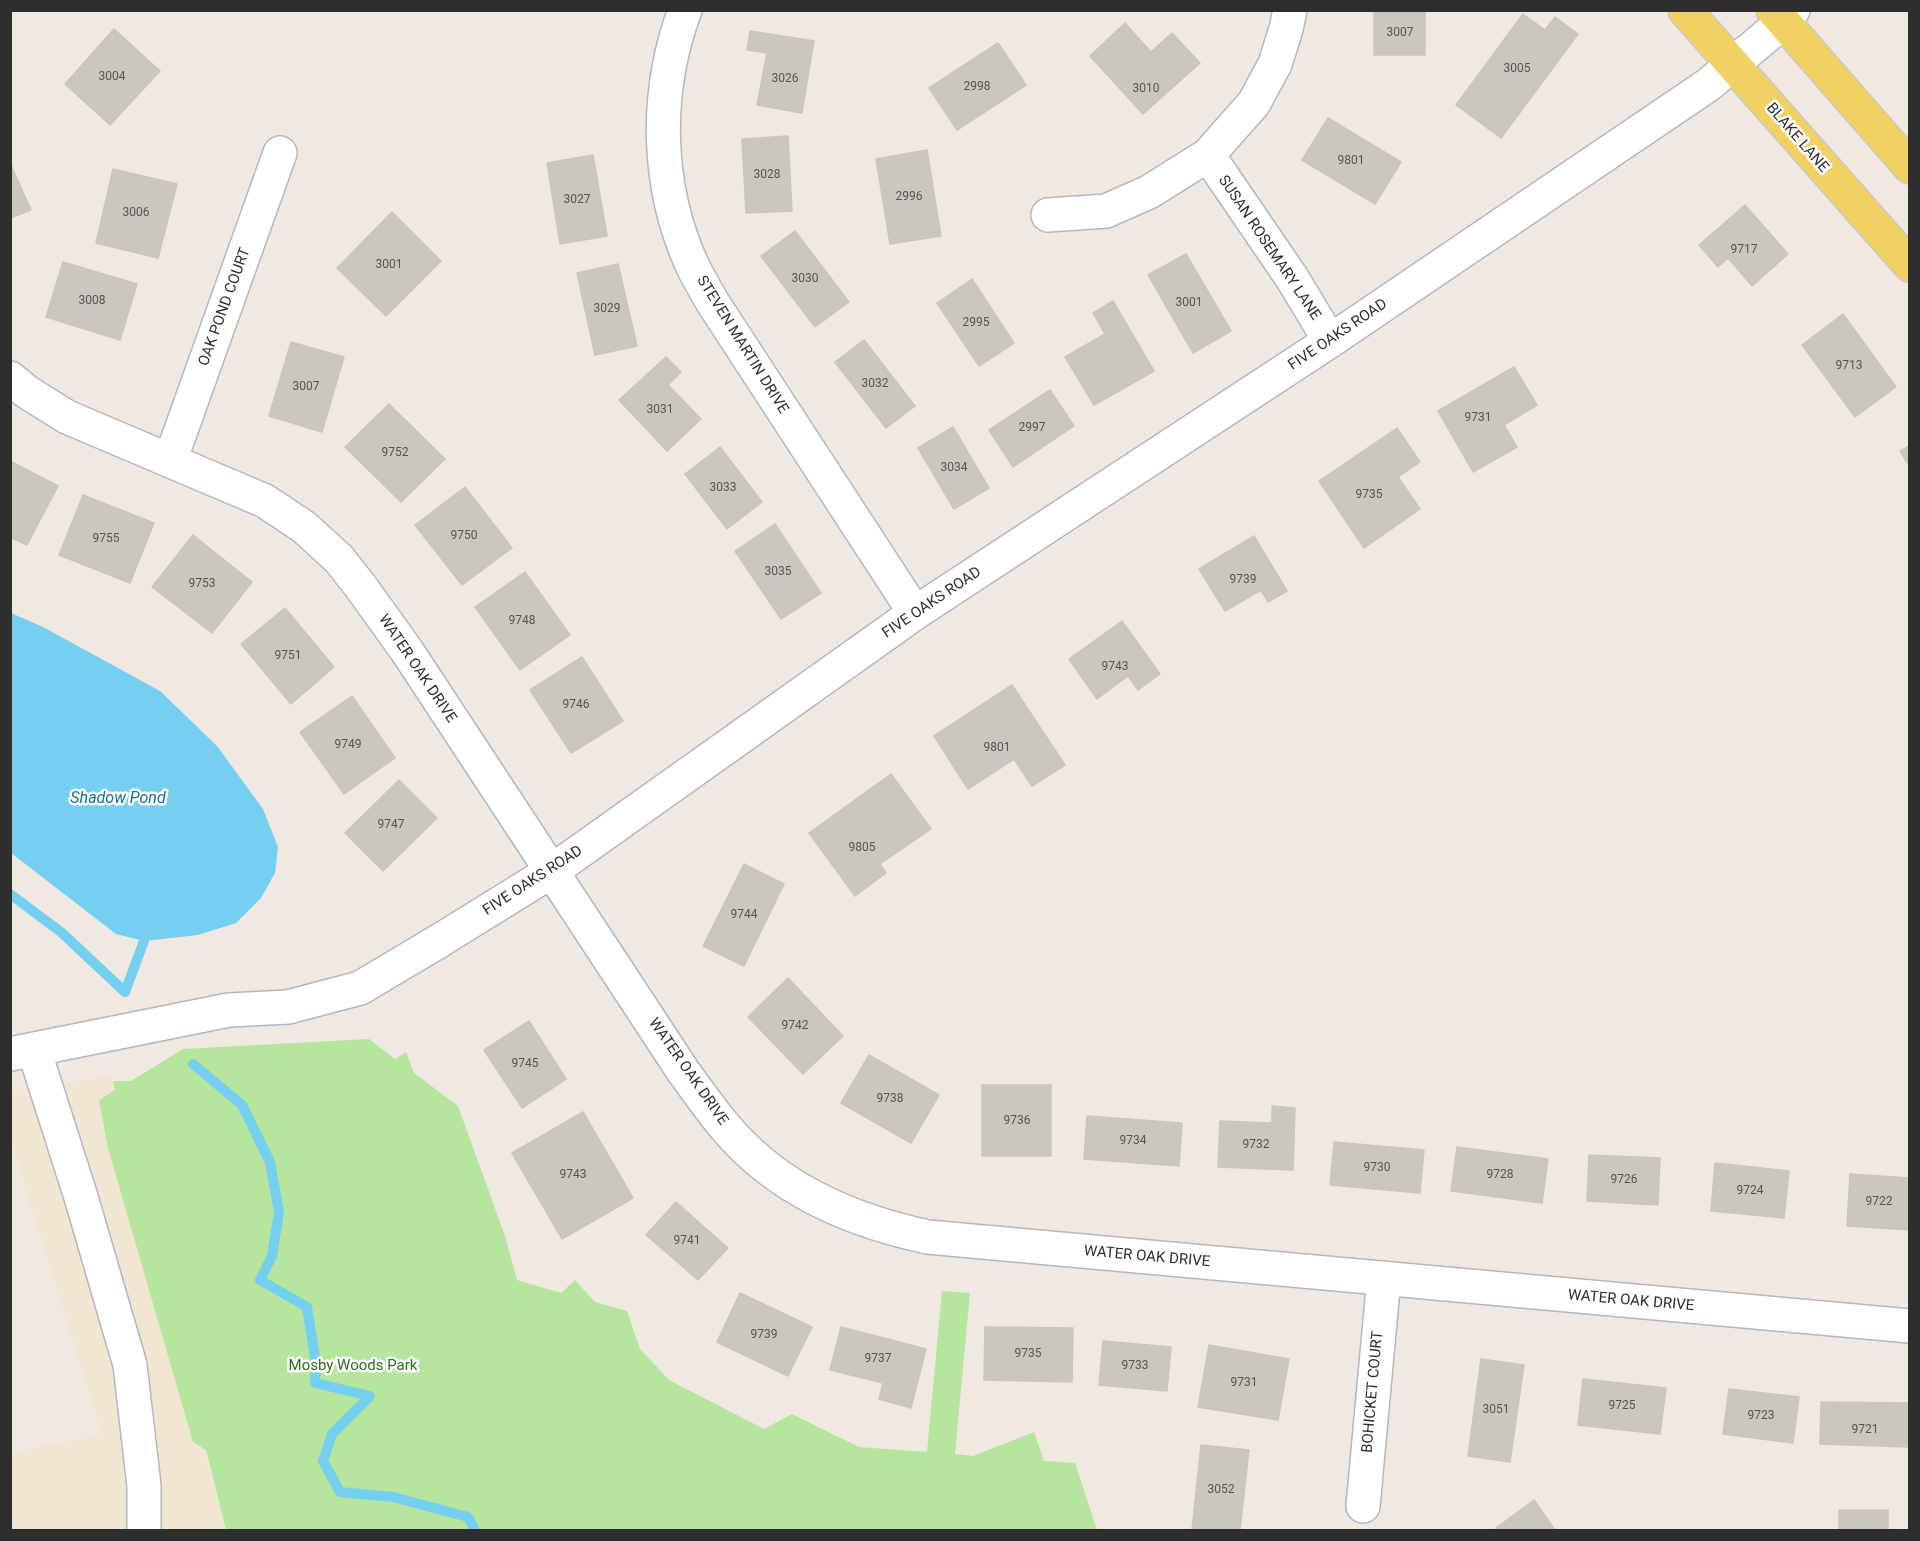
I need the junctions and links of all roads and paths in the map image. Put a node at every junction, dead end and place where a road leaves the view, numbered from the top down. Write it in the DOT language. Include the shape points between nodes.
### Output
graph roads {
  1 [pos="685,10"];
  2 [pos="1290,10"];
  3 [pos="1685,10"];
  4 [pos="1783,14"];
  5 [pos="1732,64"];
  6 [pos="280,153"];
  7 [pos="1208,155"];
  8 [pos="1910,166"];
  9 [pos="1048,215"];
  10 [pos="1910,265"];
  11 [pos="1330,341"];
  12 [pos="10,378"];
  13 [pos="170,461"];
  14 [pos="915,613"];
  15 [pos="552,870"];
  16 [pos="22,1052"];
  17 [pos="1384,1278"];
  18 [pos="1910,1326"];
  19 [pos="1363,1506"];
  20 [pos="144,1530"];
  1 -- 14 [label="street, STEVEN MARTIN DRIVE" via="673,47 663,117 668,187 676,222 713,303"];
  2 -- 7 [label="street" via="1275,64 1254,103"];
  3 -- 5 [label="main road, BLAKE LANE"];
  4 -- 5 [label="street, FIVE OAKS ROAD"];
  4 -- 8 [label="main road"];
  5 -- 10 [label="main road, BLAKE LANE"];
  5 -- 11 [label="street, FIVE OAKS ROAD" via="1699,92"];
  6 -- 13 [label="street, OAK POND COURT"];
  7 -- 9 [label="street" via="1149,192 1106,211"];
  7 -- 11 [label="street, SUSAN ROSEMARY LANE"];
  11 -- 14 [label="street, FIVE OAKS ROAD"];
  12 -- 13 [label="street, WATER OAK DRIVE" via="67,417"];
  13 -- 15 [label="street, WATER OAK DRIVE" via="265,501 304,527 339,559 407,651"];
  14 -- 15 [label="street, FIVE OAKS ROAD"];
  15 -- 16 [label="street, FIVE OAKS ROAD" via="360,988 288,1007 229,1010"];
  15 -- 17 [label="street, WATER OAK DRIVE" via="717,1117 767,1167 796,1188 845,1214 928,1237"];
  16 -- 20 [label="street" via="81,1197 130,1365 144,1486"];
  17 -- 18 [label="street, WATER OAK DRIVE"];
  17 -- 19 [label="street, BOHICKET COURT"];
}
